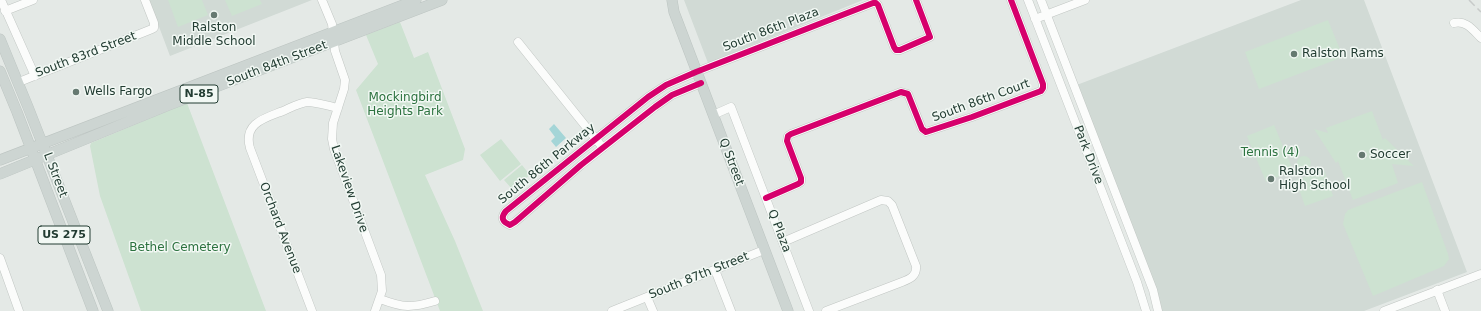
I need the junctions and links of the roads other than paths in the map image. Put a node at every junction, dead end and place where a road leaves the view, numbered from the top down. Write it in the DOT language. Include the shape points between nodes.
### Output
graph roads {
  1 [pos="1,0"];
  2 [pos="33,0"];
  3 [pos="145,0"];
  4 [pos="322,0"];
  5 [pos="416,0"];
  6 [pos="442,0"];
  7 [pos="665,0"];
  8 [pos="672,0"];
  9 [pos="916,0"];
  10 [pos="1012,0"];
  11 [pos="1028,0"];
  12 [pos="1041,0"];
  13 [pos="1085,0"];
  14 [pos="5,11"];
  15 [pos="674,12"];
  16 [pos="1047,14"];
  17 [pos="1035,19"];
  18 [pos="1454,23"];
  19 [pos="333,37"];
  20 [pos="1481,38"];
  21 [pos="0,39"];
  22 [pos="518,42"];
  23 [pos="0,71"];
  24 [pos="696,72"];
  25 [pos="35,76"];
  26 [pos="674,81"];
  27 [pos="19,82"];
  28 [pos="701,83"];
  29 [pos="679,92"];
  30 [pos="639,104"];
  31 [pos="338,108"];
  32 [pos="647,113"];
  33 [pos="713,115"];
  34 [pos="596,138"];
  35 [pos="43,143"];
  36 [pos="31,148"];
  37 [pos="603,148"];
  38 [pos="47,155"];
  39 [pos="573,157"];
  40 [pos="0,160"];
  41 [pos="36,160"];
  42 [pos="581,165"];
  43 [pos="0,174"];
  44 [pos="527,194"];
  45 [pos="766,198"];
  46 [pos="535,203"];
  47 [pos="783,242"];
  48 [pos="764,250"];
  49 [pos="0,258"];
  50 [pos="715,270"];
  51 [pos="1481,274"];
  52 [pos="1437,290"];
  53 [pos="647,297"];
  54 [pos="380,299"];
  55 [pos="435,301"];
  56 [pos="20,311"];
  57 [pos="93,311"];
  58 [pos="108,311"];
  59 [pos="312,311"];
  60 [pos="375,311"];
  61 [pos="612,311"];
  62 [pos="653,311"];
  63 [pos="731,311"];
  64 [pos="788,311"];
  65 [pos="809,311"];
  66 [pos="826,311"];
  67 [pos="1146,311"];
  68 [pos="1158,311"];
  69 [pos="1384,311"];
  70 [pos="1445,311"];
  1 -- 14 [label="street"];
  2 -- 14 [label="street"];
  3 -- 25 [label="street, South 83rd Street" via="154,28"];
  4 -- 19 [label="street, Lakeview Drive" via="332,24"];
  5 -- 19 [label="main road, South 84th Street / N-85"];
  6 -- 19 [label="main road, South 84th Street / N-85"];
  7 -- 15 [label="main road, Q Street"];
  8 -- 15 [label="main road, Q Street"];
  9 -- 24 [label="street, South 86th Plaza" via="930,37 900,50 896,50 876,3 873,3"];
  10 -- 45 [label="street, South 86th Court" via="1043,84 1040,91 930,132 922,130 909,97 906,92 901,92 791,134 787,141 801,182"];
  11 -- 17 [label="street, Park Drive"];
  12 -- 16 [label="street, Park Drive"];
  13 -- 16 [label="street"];
  14 -- 25 [label="street"];
  15 -- 24 [label="main road, Q Street"];
  16 -- 17 [label="street"];
  16 -- 68 [label="street, Park Drive" via="1153,290"];
  17 -- 67 [label="street, Park Drive"];
  18 -- 20 [label="street" via="1465,24"];
  19 -- 31 [label="street, Lakeview Drive" via="345,80"];
  19 -- 35 [label="main road, South 84th Street / N-85"];
  19 -- 38 [label="main road, South 84th Street / N-85"];
  21 -- 27 [label="main road, L Street / US 275"];
  22 -- 34 [label="street"];
  23 -- 36 [label="main road, L Street / US 275"];
  24 -- 26 [label="street, South 86th Parkway"];
  24 -- 28 [label="main road, Q Street"];
  25 -- 27 [label="street, South 83rd Street"];
  26 -- 29 [label="street"];
  26 -- 30 [label="street, South 86th Parkway"];
  27 -- 35 [label="main road, L Street / US 275"];
  28 -- 29 [label="street, South 86th Parkway"];
  28 -- 33 [label="main road, Q Street"];
  29 -- 32 [label="street, South 86th Parkway"];
  30 -- 32 [label="street"];
  30 -- 34 [label="street, South 86th Parkway"];
  31 -- 54 [label="street, Lakeview Drive" via="332,130 334,149 381,275"];
  31 -- 59 [label="street, Orchard Avenue" via="308,102 260,120 250,130 248,139"];
  32 -- 37 [label="street, South 86th Parkway"];
  33 -- 45 [label="street, Q Plaza" via="731,107"];
  33 -- 48 [label="main road, Q Street"];
  34 -- 37 [label="street"];
  34 -- 39 [label="street, South 86th Parkway"];
  35 -- 36 [label="main road, South 84th Street / N-85"];
  35 -- 38 [label="main road, L Street / US 275"];
  36 -- 40 [label="main road, South 84th Street"];
  36 -- 41 [label="main road, L Street / US 275"];
  37 -- 42 [label="street, South 86th Parkway"];
  38 -- 41 [label="main road, South 84th Street / N-85"];
  38 -- 58 [label="main road, L Street / US 275"];
  39 -- 42 [label="street"];
  39 -- 44 [label="street, South 86th Parkway"];
  41 -- 43 [label="main road, South 84th Street"];
  41 -- 57 [label="main road, L Street / US 275"];
  42 -- 46 [label="street, South 86th Parkway"];
  44 -- 46 [label="street"];
  44 -- 46 [label="street, South 86th Parkway" via="506,211 502,218 505,222 510,225"];
  45 -- 47 [label="street, Q Plaza"];
  47 -- 65 [label="street, Q Plaza"];
  47 -- 66 [label="street" via="881,200 892,205 916,268 915,274 912,278"];
  48 -- 50 [label="street, South 87th Street"];
  48 -- 64 [label="main road, Q Street"];
  49 -- 56 [label="street"];
  50 -- 53 [label="street, South 87th Street"];
  50 -- 63 [label="street"];
  51 -- 52 [label="street"];
  52 -- 69 [label="street"];
  52 -- 70 [label="street"];
  53 -- 61 [label="street, South 87th Street"];
  53 -- 62 [label="street"];
  54 -- 55 [label="street" via="407,307"];
  54 -- 60 [label="street, Lakeview Drive"];
}
